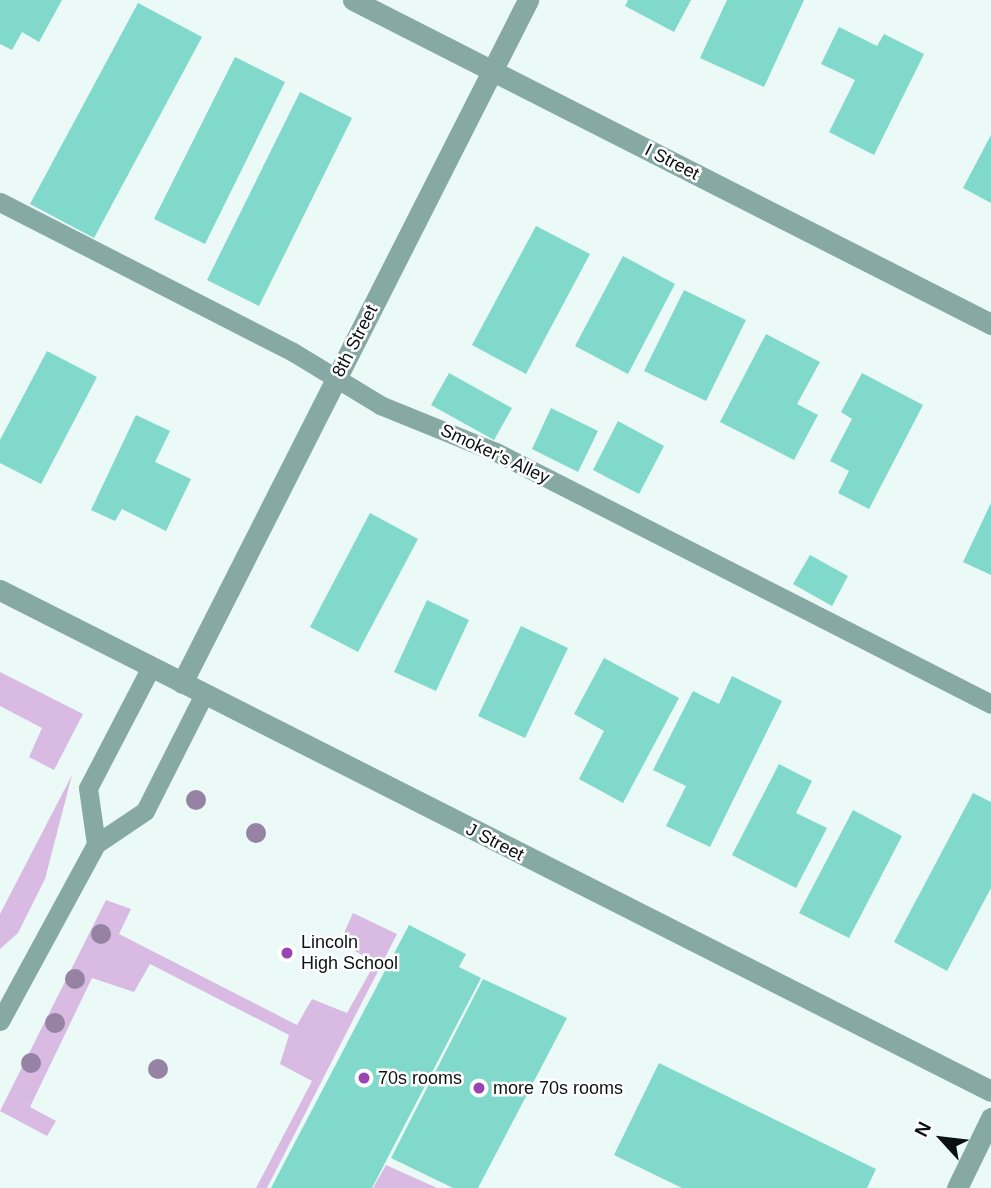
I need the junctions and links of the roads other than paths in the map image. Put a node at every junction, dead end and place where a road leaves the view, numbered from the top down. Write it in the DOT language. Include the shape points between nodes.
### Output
graph roads {
  1 [pos="353,0"];
  2 [pos="528,0"];
  3 [pos="492,71"];
  4 [pos="0,202"];
  5 [pos="991,324"];
  6 [pos="336,379"];
  7 [pos="0,590"];
  8 [pos="151,667"];
  9 [pos="182,683"];
  10 [pos="204,694"];
  11 [pos="991,704"];
  12 [pos="96,844"];
  13 [pos="6,992"];
  14 [pos="0,1021"];
  15 [pos="991,1091"];
  16 [pos="991,1118"];
  17 [pos="957,1188"];
  1 -- 3 [label="street, I Street"];
  2 -- 3 [label="street, 8th Street"];
  3 -- 5 [label="street, I Street"];
  3 -- 6 [label="street, 8th Street"];
  4 -- 6 [label="lane, Smoker's Alley"];
  6 -- 9 [label="street, 8th Street"];
  6 -- 11 [label="lane, Smoker's Alley" via="380,405 496,452"];
  7 -- 8 [label="street, J Street"];
  8 -- 9 [label="street, J Street"];
  8 -- 12 [label="lane" via="88,788"];
  9 -- 10 [label="street, J Street"];
  10 -- 12 [label="lane" via="145,811"];
  10 -- 15 [label="street, J Street"];
  12 -- 13 [label="lane"];
  13 -- 14 [label="lane"];
  16 -- 17 [label="street"];
}
